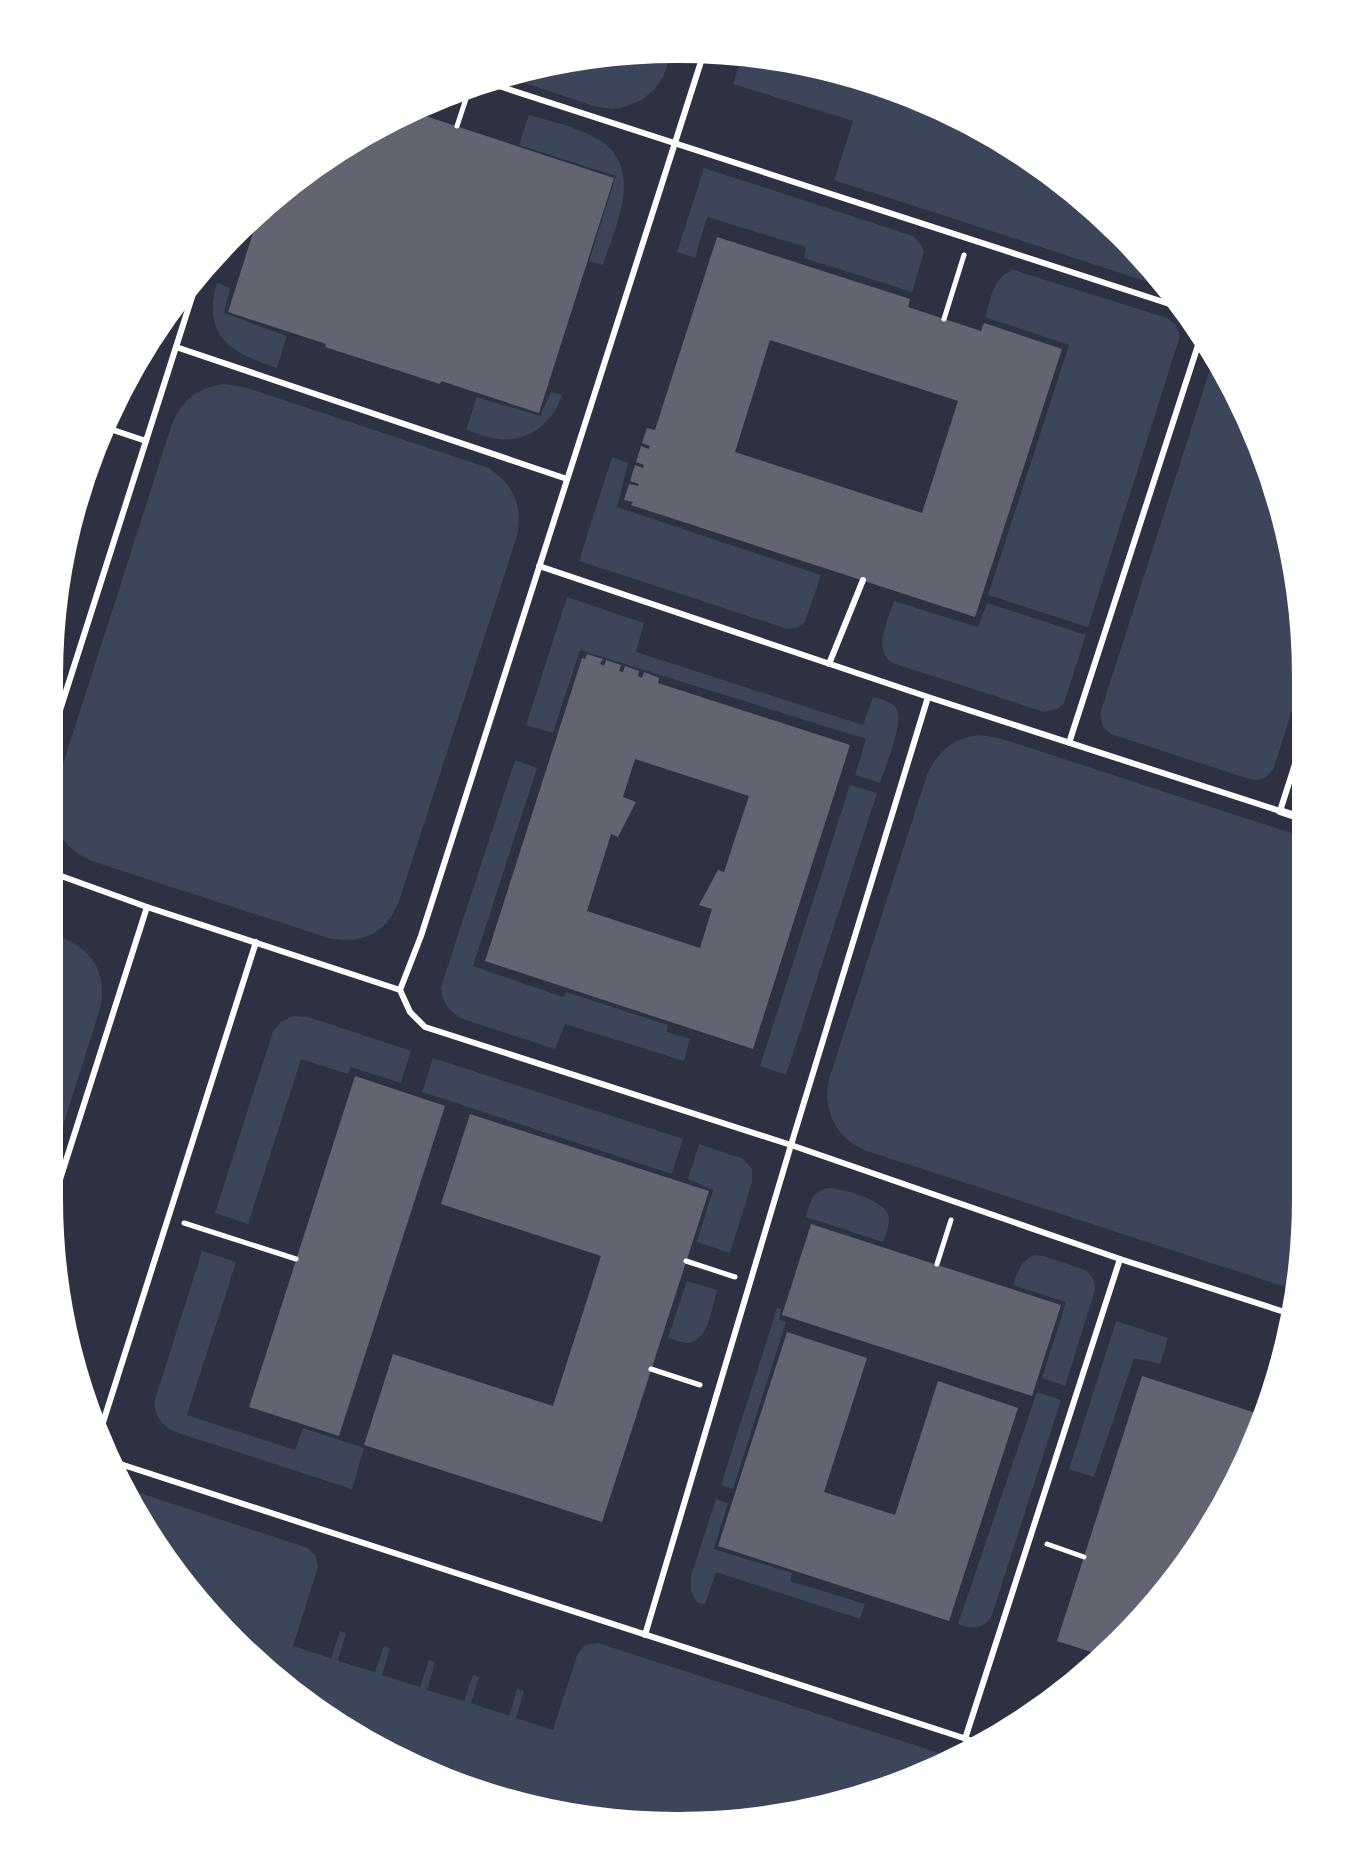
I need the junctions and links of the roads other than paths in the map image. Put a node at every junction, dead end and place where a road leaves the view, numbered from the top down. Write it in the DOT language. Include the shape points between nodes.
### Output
graph roads {
  1 [pos="702,59"];
  2 [pos="497,85"];
  3 [pos="675,143"];
  4 [pos="194,290"];
  5 [pos="1173,305"];
  6 [pos="1199,343"];
  7 [pos="176,347"];
  8 [pos="110,429"];
  9 [pos="146,441"];
  10 [pos="567,479"];
  11 [pos="539,566"];
  12 [pos="863,580"];
  13 [pos="829,664"];
  14 [pos="928,697"];
  15 [pos="58,716"];
  16 [pos="1069,743"];
  17 [pos="1297,758"];
  18 [pos="1280,811"];
  19 [pos="1297,817"];
  20 [pos="58,875"];
  21 [pos="147,907"];
  22 [pos="256,942"];
  23 [pos="400,990"];
  24 [pos="791,1145"];
  25 [pos="58,1186"];
  26 [pos="1120,1259"];
  27 [pos="1286,1312"];
  28 [pos="102,1426"];
  29 [pos="118,1463"];
  30 [pos="645,1635"];
  31 [pos="965,1739"];
  32 [pos="973,1741"];
  1 -- 3 [label="lane"];
  2 -- 3 [label="lane"];
  3 -- 5 [label="lane"];
  3 -- 10 [label="lane"];
  4 -- 7 [label="lane"];
  6 -- 16 [label="lane"];
  7 -- 9 [label="lane"];
  7 -- 10 [label="lane"];
  8 -- 9 [label="lane"];
  9 -- 15 [label="lane"];
  10 -- 11 [label="lane"];
  11 -- 13 [label="lane"];
  11 -- 23 [label="lane"];
  12 -- 13 [label="lane"];
  13 -- 14 [label="lane"];
  14 -- 16 [label="lane"];
  14 -- 24 [label="lane"];
  16 -- 18 [label="lane"];
  17 -- 18 [label="lane"];
  18 -- 19 [label="street"];
  20 -- 21 [label="lane"];
  21 -- 22 [label="lane"];
  21 -- 25 [label="lane"];
  22 -- 23 [label="lane"];
  22 -- 28 [label="lane"];
  23 -- 24 [label="lane" via="410,1012 425,1027"];
  24 -- 26 [label="lane"];
  24 -- 30 [label="lane"];
  26 -- 27 [label="lane"];
  26 -- 31 [label="lane"];
  29 -- 30 [label="lane"];
  30 -- 31 [label="lane"];
  31 -- 32 [label="lane"];
}
